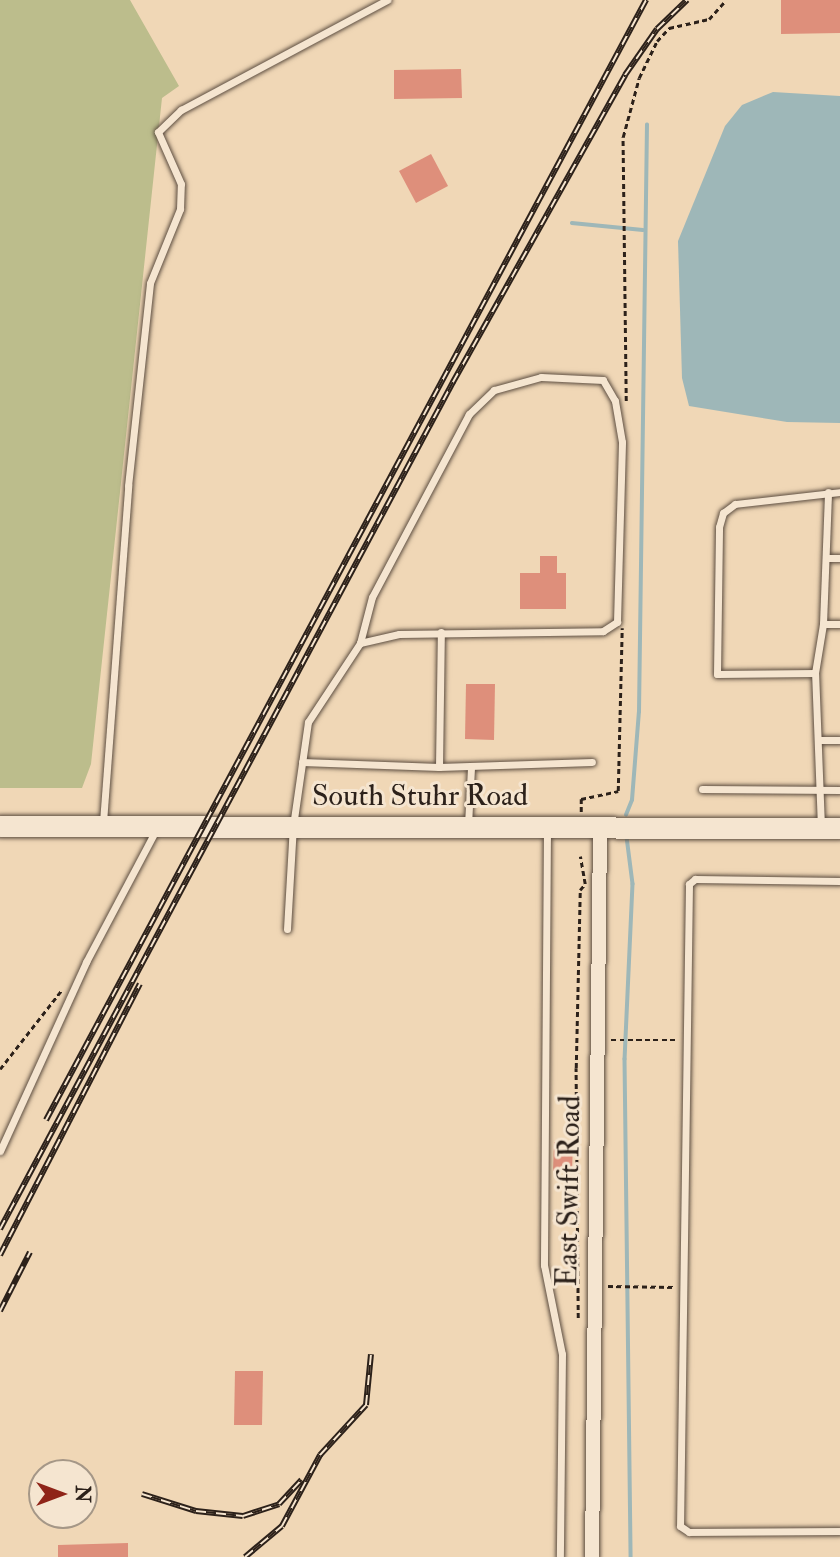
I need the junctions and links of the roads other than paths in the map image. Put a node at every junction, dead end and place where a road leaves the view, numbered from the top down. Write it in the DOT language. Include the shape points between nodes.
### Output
graph roads {
  1 [pos="387,0"];
  2 [pos="828,492"];
  3 [pos="840,492"];
  4 [pos="827,558"];
  5 [pos="840,558"];
  6 [pos="823,624"];
  7 [pos="840,624"];
  8 [pos="441,632"];
  9 [pos="360,643"];
  10 [pos="815,673"];
  11 [pos="820,740"];
  12 [pos="840,740"];
  13 [pos="302,762"];
  14 [pos="592,762"];
  15 [pos="439,767"];
  16 [pos="471,767"];
  17 [pos="702,789"];
  18 [pos="819,789"];
  19 [pos="840,790"];
  20 [pos="468,825"];
  21 [pos="548,825"];
  22 [pos="0,826"];
  23 [pos="102,826"];
  24 [pos="158,826"];
  25 [pos="293,826"];
  26 [pos="600,826"];
  27 [pos="831,827"];
  28 [pos="840,881"];
  29 [pos="288,929"];
  30 [pos="0,1152"];
  31 [pos="840,1531"];
  32 [pos="560,1557"];
  33 [pos="592,1557"];
  1 -- 23 [label="lane" via="181,110 158,132 181,184 180,209 150,284 128,486"];
  2 -- 3 [label="lane"];
  2 -- 4 [label="lane"];
  2 -- 10 [label="lane" via="735,505 723,513 719,527 718,674"];
  4 -- 5 [label="lane"];
  4 -- 6 [label="lane"];
  6 -- 7 [label="lane"];
  6 -- 10 [label="lane"];
  8 -- 9 [label="lane" via="399,634"];
  8 -- 9 [label="lane" via="603,631 617,622 622,442 615,401 603,380 541,377 494,390 469,414 372,597"];
  8 -- 15 [label="lane"];
  9 -- 13 [label="lane" via="308,722"];
  10 -- 11 [label="lane"];
  11 -- 12 [label="lane"];
  11 -- 18 [label="lane"];
  13 -- 15 [label="lane"];
  13 -- 25 [label="lane"];
  14 -- 16 [label="lane"];
  15 -- 16 [label="lane"];
  16 -- 20 [label="lane"];
  17 -- 18 [label="lane"];
  18 -- 19 [label="lane"];
  18 -- 27 [label="lane"];
  20 -- 21 [label="main road, South Stuhr Road"];
  20 -- 25 [label="main road, South Stuhr Road"];
  21 -- 26 [label="main road, South Stuhr Road"];
  21 -- 32 [label="lane" via="544,1265 562,1354"];
  22 -- 23 [label="main road, South Stuhr Road"];
  23 -- 24 [label="main road, South Stuhr Road"];
  24 -- 25 [label="main road, South Stuhr Road"];
  24 -- 30 [label="lane" via="86,962"];
  25 -- 29 [label="lane"];
  26 -- 27 [label="main road, South Stuhr Road"];
  26 -- 33 [label="street, East Swift Road"];
  28 -- 31 [label="lane" via="695,878 689,884 680,1517 680,1526 690,1532"];
}
